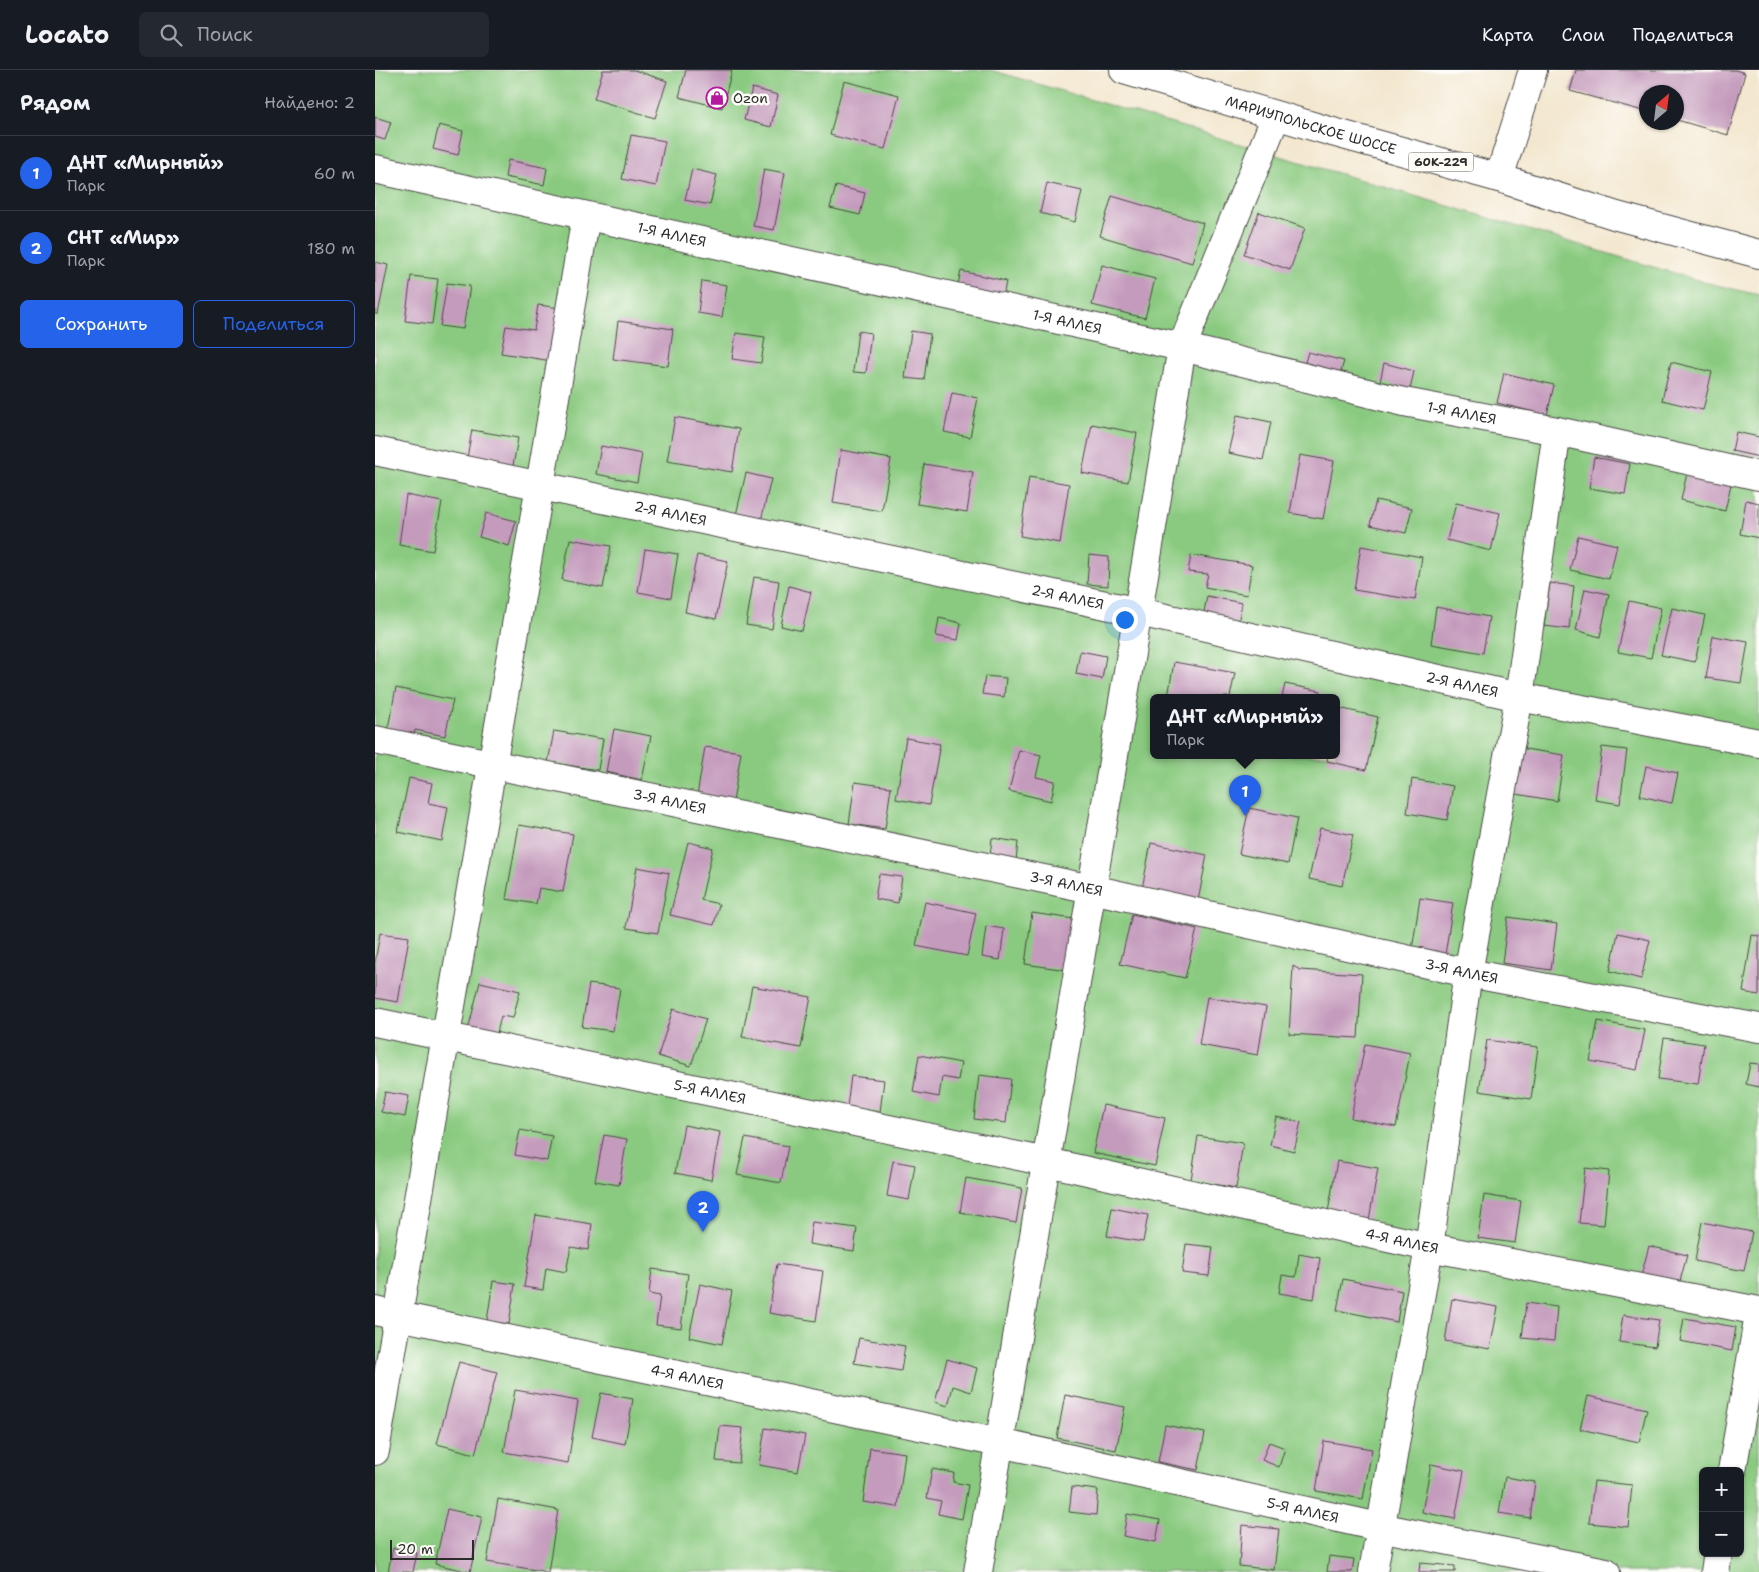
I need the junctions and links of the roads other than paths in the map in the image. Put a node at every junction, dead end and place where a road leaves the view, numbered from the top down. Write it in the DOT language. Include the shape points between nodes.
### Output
graph roads {
  1 [pos="1124,70"];
  2 [pos="1533,70"];
  3 [pos="1277,116"];
  4 [pos="375,169"];
  5 [pos="1499,178"];
  6 [pos="586,216"];
  7 [pos="1759,254"];
  8 [pos="1183,348"];
  9 [pos="1557,431"];
  10 [pos="375,451"];
  11 [pos="1759,476"];
  12 [pos="540,486"];
  13 [pos="1139,612"];
  14 [pos="1519,696"];
  15 [pos="375,740"];
  16 [pos="1759,744"];
  17 [pos="493,764"];
  18 [pos="1092,889"];
  19 [pos="1468,973"];
  20 [pos="375,1022"];
  21 [pos="1759,1028"];
  22 [pos="446,1036"];
  23 [pos="1047,1162"];
  24 [pos="1429,1247"];
  25 [pos="1759,1313"];
  26 [pos="387,1314"];
  27 [pos="1000,1443"];
  28 [pos="375,1452"];
  29 [pos="1733,1467"];
  30 [pos="1379,1527"];
  31 [pos="1717,1557"];
  32 [pos="978,1572"];
  33 [pos="1373,1572"];
  34 [pos="1606,1572"];
  35 [pos="1715,1572"];
  1 -- 3 [label="street, МАРИУПОЛЬСКОЕ ШОССЕ / 60К-229"];
  2 -- 5 [label="street"];
  3 -- 5 [label="street, МАРИУПОЛЬСКОЕ ШОССЕ / 60К-229"];
  3 -- 8 [label="street"];
  4 -- 6 [label="street, 1-Я АЛЛЕЯ"];
  5 -- 7 [label="street, МАРИУПОЛЬСКОЕ ШОССЕ / 60К-229" via="1617,216"];
  6 -- 8 [label="street, 1-Я АЛЛЕЯ"];
  6 -- 12 [label="street"];
  8 -- 9 [label="street, 1-Я АЛЛЕЯ" via="1405,402"];
  8 -- 13 [label="street"];
  9 -- 11 [label="street, 1-Я АЛЛЕЯ"];
  9 -- 14 [label="street"];
  10 -- 12 [label="street, 2-Я АЛЛЕЯ"];
  12 -- 13 [label="street, 2-Я АЛЛЕЯ"];
  12 -- 17 [label="street"];
  13 -- 14 [label="street, 2-Я АЛЛЕЯ"];
  13 -- 18 [label="street"];
  14 -- 16 [label="street, 2-Я АЛЛЕЯ"];
  14 -- 19 [label="street"];
  15 -- 17 [label="street, 3-Я АЛЛЕЯ"];
  17 -- 18 [label="street, 3-Я АЛЛЕЯ"];
  17 -- 22 [label="street"];
  18 -- 19 [label="street, 3-Я АЛЛЕЯ"];
  18 -- 23 [label="street"];
  19 -- 21 [label="street, 3-Я АЛЛЕЯ"];
  19 -- 24 [label="street"];
  20 -- 22 [label="street, 5-Я АЛЛЕЯ"];
  22 -- 23 [label="street, 5-Я АЛЛЕЯ"];
  22 -- 26 [label="street"];
  23 -- 24 [label="street, 4-Я АЛЛЕЯ"];
  23 -- 27 [label="street"];
  24 -- 25 [label="street, 4-Я АЛЛЕЯ"];
  24 -- 30 [label="street"];
  25 -- 29 [label="street"];
  26 -- 27 [label="street, 4-Я АЛЛЕЯ"];
  26 -- 28 [label="street"];
  27 -- 30 [label="street, 5-Я АЛЛЕЯ"];
  27 -- 32 [label="street"];
  30 -- 33 [label="street"];
  30 -- 34 [label="street, 5-Я АЛЛЕЯ"];
  31 -- 35 [label="street"];
}
